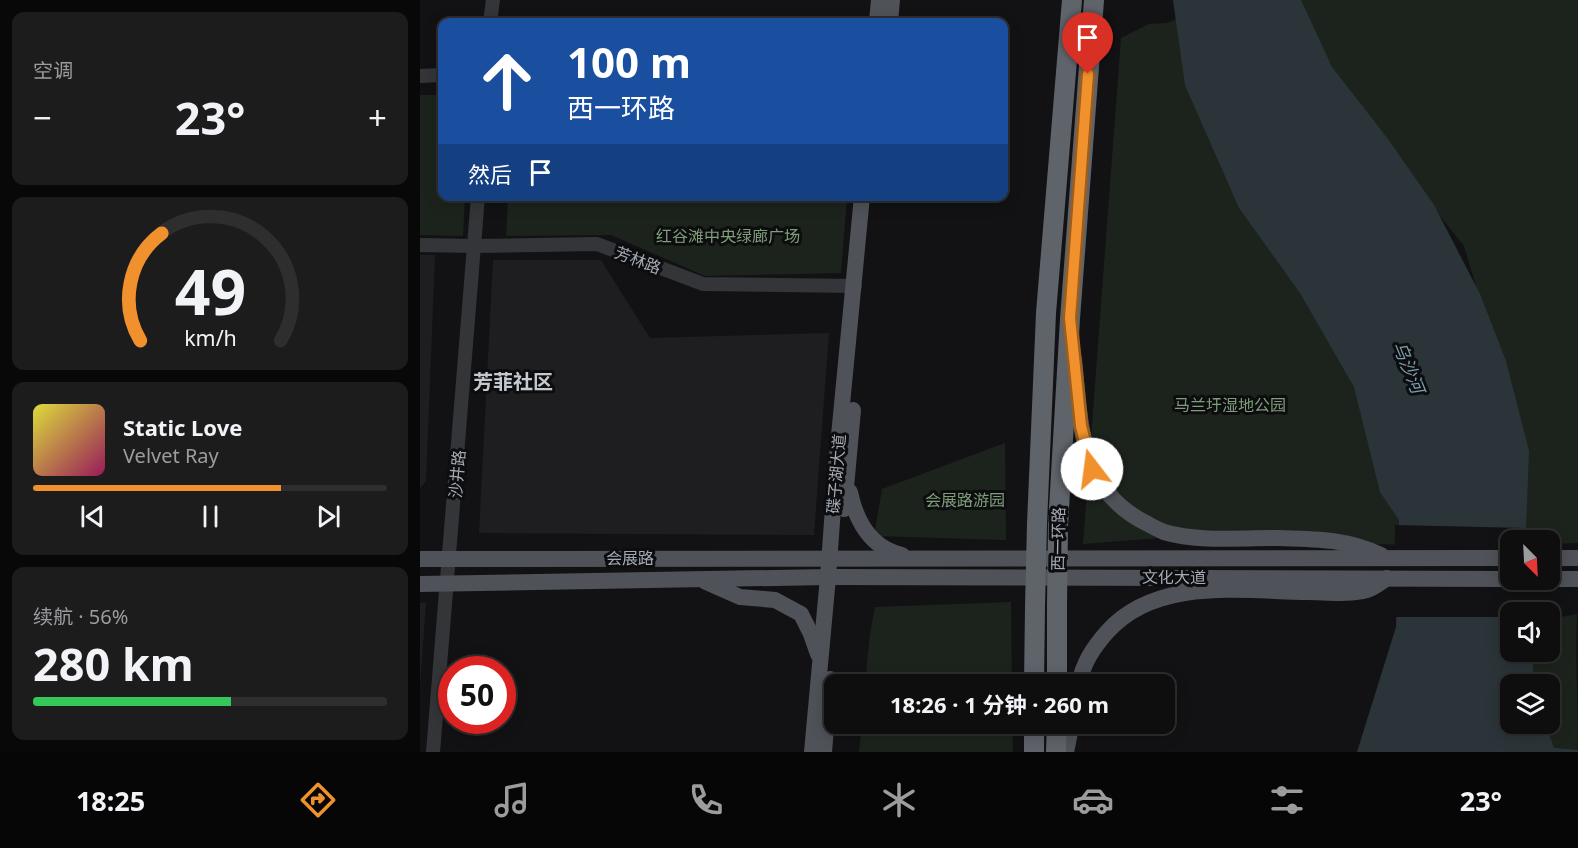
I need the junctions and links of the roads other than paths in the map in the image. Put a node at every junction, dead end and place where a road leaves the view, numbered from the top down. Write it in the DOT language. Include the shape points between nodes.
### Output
graph roads {
  1 [pos="493,0"];
  2 [pos="879,0"];
  3 [pos="892,0"];
  4 [pos="1072,0"];
  5 [pos="1094,0"];
  6 [pos="491,18"];
  7 [pos="877,18"];
  8 [pos="890,18"];
  9 [pos="438,75"];
  10 [pos="420,76"];
  11 [pos="478,201"];
  12 [pos="862,201"];
  13 [pos="873,201"];
  14 [pos="420,245"];
  15 [pos="475,246"];
  16 [pos="855,286"];
  17 [pos="1070,318"];
  18 [pos="848,472"];
  19 [pos="835,558"];
  20 [pos="915,558"];
  21 [pos="1387,558"];
  22 [pos="1500,558"];
  23 [pos="1560,558"];
  24 [pos="1578,558"];
  25 [pos="420,559"];
  26 [pos="450,559"];
  27 [pos="833,578"];
  28 [pos="1388,578"];
  29 [pos="1500,579"];
  30 [pos="1560,579"];
  31 [pos="1578,579"];
  32 [pos="699,580"];
  33 [pos="420,584"];
  34 [pos="448,585"];
  35 [pos="820,665"];
  36 [pos="1034,674"];
  37 [pos="1057,674"];
  38 [pos="1082,674"];
  39 [pos="1034,734"];
  40 [pos="1057,734"];
  41 [pos="1070,734"];
  42 [pos="433,752"];
  43 [pos="812,752"];
  44 [pos="824,752"];
  45 [pos="1034,752"];
  46 [pos="1056,752"];
  47 [pos="1066,752"];
  1 -- 6 [label="street"];
  2 -- 7 [label="main road"];
  3 -- 8 [label="main road"];
  4 -- 36 [label="highway, 西一环路, bridge" via="1046,313"];
  5 -- 17 [label="highway, 西一环路"];
  9 -- 10 [label="street"];
  11 -- 15 [label="street, 沙井路"];
  12 -- 16 [label="main road, 碟子湖大道"];
  13 -- 18 [label="main road, 碟子湖大道"];
  14 -- 15 [label="street, 芳林路"];
  15 -- 16 [label="street, 芳林路" via="597,244 703,284"];
  15 -- 26 [label="street, 沙井路"];
  16 -- 19 [label="main road, 碟子湖大道" via="836,467"];
  17 -- 21 [label="main road" via="1081,426 1092,469 1112,500 1164,532 1199,537 1330,539 1361,546"];
  17 -- 37 [label="highway, 西一环路, bridge" via="1058,526"];
  18 -- 19 [label="main road, 碟子湖大道"];
  18 -- 20 [label="main road" via="854,507 872,540 890,553"];
  19 -- 20 [label="main road, 文化大道"];
  19 -- 26 [label="main road, 会展路"];
  19 -- 27 [label="main road, 碟子湖大道"];
  20 -- 21 [label="main road, 文化大道"];
  21 -- 22 [label="main road, 文化大道"];
  23 -- 24 [label="main road"];
  25 -- 26 [label="main road, 会展路"];
  26 -- 34 [label="street, 沙井路"];
  27 -- 28 [label="main road, 文化大道"];
  27 -- 32 [label="main road, 会展路"];
  27 -- 35 [label="main road, 碟子湖大道"];
  27 -- 44 [label="main road, 碟子湖大道"];
  28 -- 29 [label="main road, 文化大道"];
  28 -- 38 [label="main road" via="1368,590 1168,595 1116,622 1087,658"];
  30 -- 31 [label="main road"];
  32 -- 34 [label="main road, 会展路"];
  32 -- 35 [label="main road" via="740,597 775,600 801,614"];
  33 -- 34 [label="main road, 会展路"];
  34 -- 42 [label="street, 沙井路"];
  35 -- 43 [label="main road, 碟子湖大道"];
  39 -- 45 [label="highway"];
  40 -- 46 [label="highway"];
  41 -- 47 [label="main road"];
}
